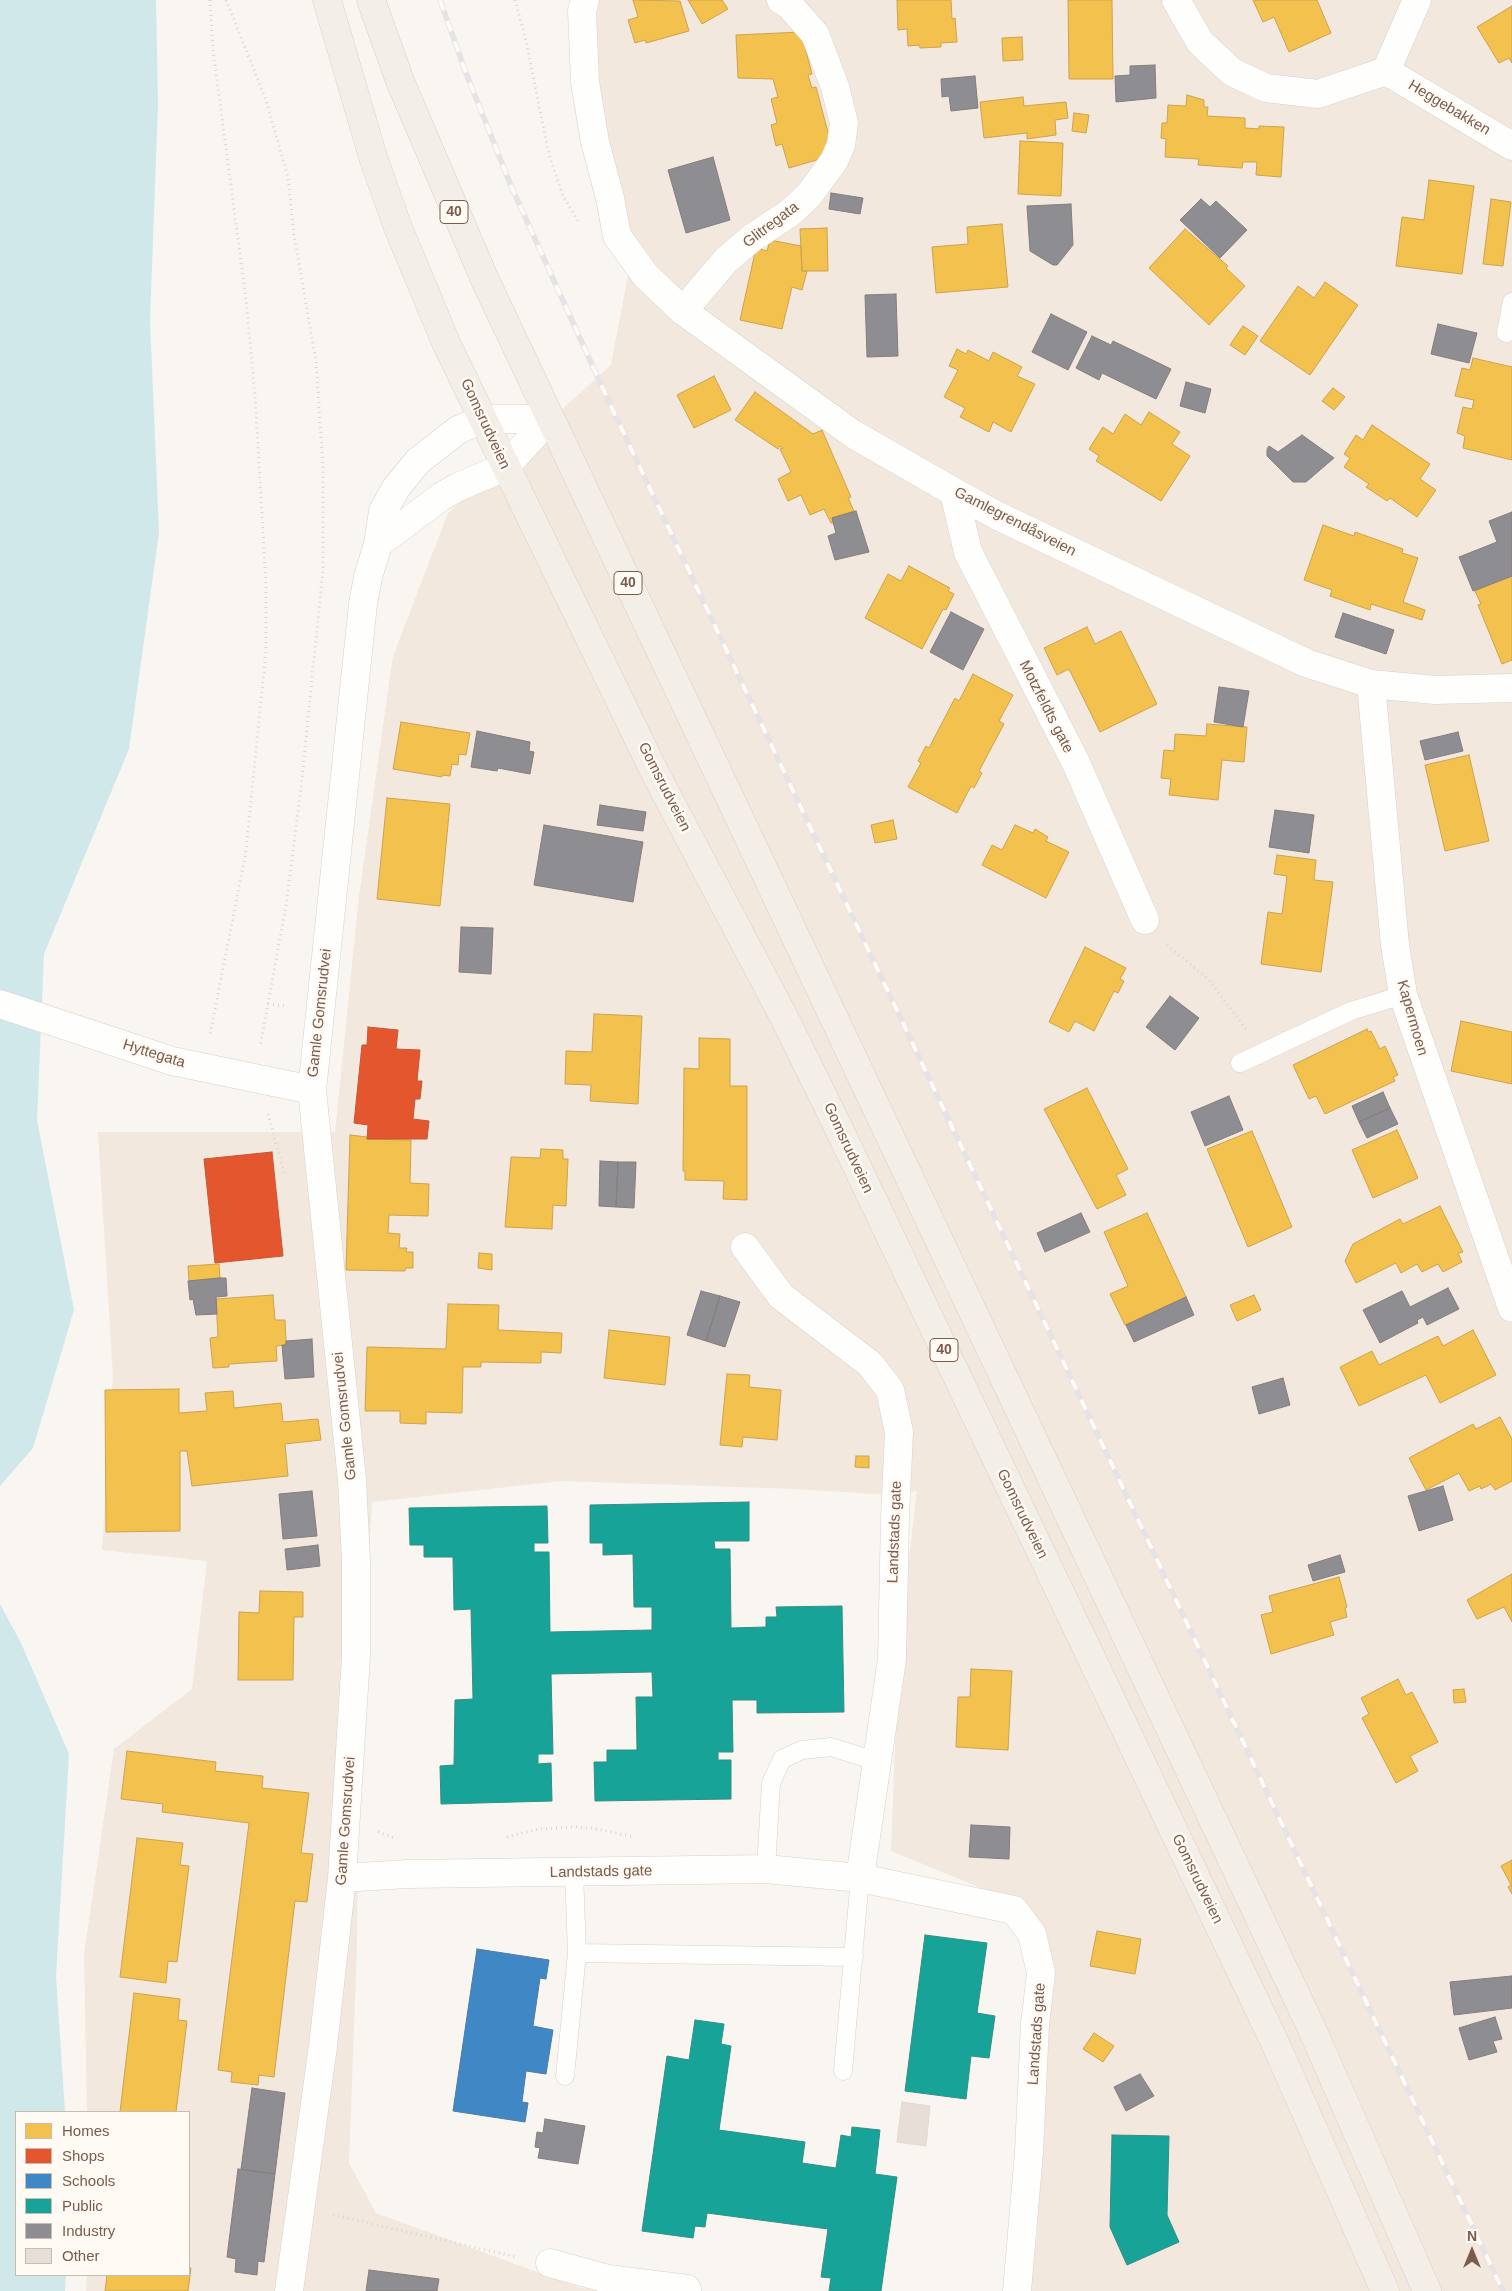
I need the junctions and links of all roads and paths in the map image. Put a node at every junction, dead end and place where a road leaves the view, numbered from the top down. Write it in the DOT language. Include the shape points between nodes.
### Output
graph roads {
  1 [pos="210,0"];
  2 [pos="226,0"];
  3 [pos="327,0"];
  4 [pos="371,0"];
  5 [pos="515,0"];
  6 [pos="585,0"];
  7 [pos="781,0"];
  8 [pos="1176,0"];
  9 [pos="1417,0"];
  10 [pos="1386,71"];
  11 [pos="1512,146"];
  12 [pos="617,236"];
  13 [pos="1512,302"];
  14 [pos="683,311"];
  15 [pos="1506,333"];
  16 [pos="483,418"];
  17 [pos="550,418"];
  18 [pos="505,467"];
  19 [pos="954,492"];
  20 [pos="378,544"];
  21 [pos="1372,684"];
  22 [pos="1512,688"];
  23 [pos="1145,920"];
  24 [pos="1403,995"];
  25 [pos="8,1007"];
  26 [pos="210,1037"];
  27 [pos="1262,1053"];
  28 [pos="1240,1063"];
  29 [pos="261,1081"];
  30 [pos="312,1090"];
  31 [pos="745,1247"];
  32 [pos="1512,1308"];
  33 [pos="879,1762"];
  34 [pos="766,1869"];
  35 [pos="574,1872"];
  36 [pos="342,1878"];
  37 [pos="860,1878"];
  38 [pos="577,1953"];
  39 [pos="854,1957"];
  40 [pos="843,2071"];
  41 [pos="565,2076"];
  42 [pos="301,2207"];
  43 [pos="550,2264"];
  44 [pos="607,2285"];
  45 [pos="687,2290"];
  46 [pos="289,2291"];
  47 [pos="1017,2291"];
  48 [pos="1385,2291"];
  49 [pos="1427,2291"];
  1 -- 26 [label="path" via="255,396 266,584 266,650 246,850"];
  2 -- 29 [label="path" via="266,100 288,177 294,234 316,362 323,466 323,570 286,906 258,1060"];
  3 -- 16 [label="main road, Gomsrudveien / 40" via="370,147 397,225 447,345"];
  4 -- 17 [label="main road, 40" via="400,81 454,210"];
  5 -- 12 [label="path" via="549,155 563,196 582,227 601,242"];
  6 -- 12 [label="street, Gamlegrendåsveien" via="582,11 585,82"];
  7 -- 14 [label="street, Glitregata" via="815,34 835,87 844,123 841,145 834,161 809,195 726,260"];
  8 -- 10 [label="street" via="1200,42 1232,72 1266,88 1318,94"];
  9 -- 10 [label="street"];
  10 -- 11 [label="street, Heggebakken"];
  12 -- 14 [label="street, Gamlegrendåsveien" via="646,276"];
  13 -- 15 [label="lane"];
  14 -- 19 [label="street, Gamlegrendåsveien" via="853,434"];
  16 -- 17 [label="street, Gamle Gomsrudvei"];
  16 -- 18 [label="main road, Gomsrudveien / 40"];
  16 -- 20 [label="street, Gamle Gomsrudvei" via="458,430 418,461 382,511"];
  17 -- 18 [label="street"];
  17 -- 49 [label="main road, 40" via="1312,2029"];
  18 -- 20 [label="street" via="442,496"];
  18 -- 48 [label="main road, Gomsrudveien / 40" via="655,772 837,1125 1276,2045"];
  19 -- 21 [label="street, Gamlegrendåsveien" via="1306,663"];
  19 -- 23 [label="street, Motzfeldts gate" via="968,552 1076,763"];
  20 -- 30 [label="street, Gamle Gomsrudvei" via="362,613"];
  21 -- 22 [label="street, Gamlegrendåsveien" via="1435,690"];
  21 -- 24 [label="street, Kapermoen" via="1395,945"];
  23 -- 27 [label="path" via="1172,951 1209,980"];
  24 -- 27 [label="lane" via="1351,1011"];
  24 -- 32 [label="street, Kapermoen"];
  25 -- 29 [label="street, Hyttegata" via="172,1061"];
  27 -- 28 [label="lane"];
  29 -- 30 [label="street, Hyttegata"];
  30 -- 36 [label="street, Gamle Gomsrudvei" via="352,1480 356,1560 356,1656"];
  31 -- 33 [label="street, Landstads gate" via="782,1296 856,1351 890,1390 899,1432 892,1660"];
  33 -- 34 [label="lane" via="831,1747 802,1750 782,1759 770,1783"];
  33 -- 37 [label="street, Landstads gate"];
  34 -- 35 [label="street, Landstads gate"];
  34 -- 37 [label="street, Landstads gate"];
  35 -- 36 [label="street, Landstads gate"];
  35 -- 38 [label="lane"];
  36 -- 42 [label="street, Gamle Gomsrudvei"];
  37 -- 39 [label="lane"];
  37 -- 47 [label="street, Landstads gate" via="1014,1910 1032,1934 1041,1973"];
  38 -- 39 [label="lane"];
  38 -- 41 [label="lane"];
  39 -- 40 [label="lane"];
  42 -- 43 [label="path"];
  42 -- 46 [label="street, Gamle Gomsrudvei"];
  43 -- 44 [label="street"];
  44 -- 45 [label="street"];
}
